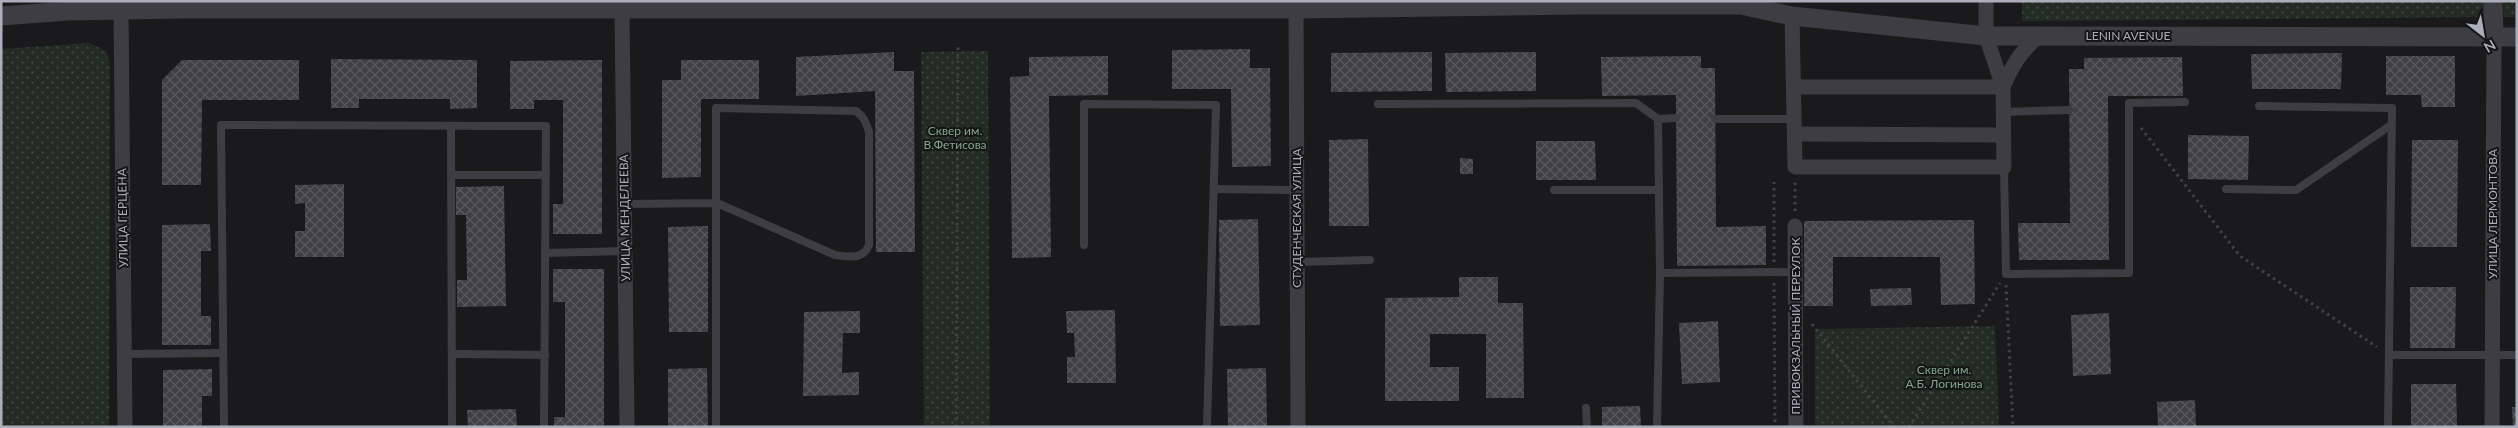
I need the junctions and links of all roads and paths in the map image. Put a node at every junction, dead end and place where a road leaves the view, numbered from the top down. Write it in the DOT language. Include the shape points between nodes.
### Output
graph roads {
  1 [pos="1763,1"];
  2 [pos="1986,1"];
  3 [pos="2493,1"];
  4 [pos="1578,3"];
  5 [pos="1185,5"];
  6 [pos="1741,5"];
  7 [pos="563,6"];
  8 [pos="1296,9"];
  9 [pos="1792,9"];
  10 [pos="122,10"];
  11 [pos="622,10"];
  12 [pos="1,16"];
  13 [pos="1986,36"];
  14 [pos="2494,36"];
  15 [pos="2517,36"];
  16 [pos="2038,37"];
  17 [pos="958,44"];
  18 [pos="1795,87"];
  19 [pos="2003,87"];
  20 [pos="2185,102"];
  21 [pos="1378,104"];
  22 [pos="2259,106"];
  23 [pos="2069,110"];
  24 [pos="2129,111"];
  25 [pos="2003,112"];
  26 [pos="1658,118"];
  27 [pos="1676,118"];
  28 [pos="1715,119"];
  29 [pos="2391,125"];
  30 [pos="451,126"];
  31 [pos="1795,126"];
  32 [pos="2003,135"];
  33 [pos="1795,167"];
  34 [pos="2004,167"];
  35 [pos="452,175"];
  36 [pos="546,175"];
  37 [pos="1774,182"];
  38 [pos="1214,189"];
  39 [pos="2226,189"];
  40 [pos="1297,190"];
  41 [pos="1554,190"];
  42 [pos="1659,190"];
  43 [pos="718,203"];
  44 [pos="625,204"];
  45 [pos="1795,226"];
  46 [pos="1084,245"];
  47 [pos="625,251"];
  48 [pos="545,253"];
  49 [pos="1370,260"];
  50 [pos="1297,262"];
  51 [pos="1774,272"];
  52 [pos="1796,272"];
  53 [pos="1660,273"];
  54 [pos="2006,274"];
  55 [pos="1796,304"];
  56 [pos="223,353"];
  57 [pos="124,354"];
  58 [pos="452,354"];
  59 [pos="544,354"];
  60 [pos="2389,355"];
  61 [pos="2517,355"];
  62 [pos="2492,356"];
  63 [pos="1586,408"];
  64 [pos="125,427"];
  65 [pos="224,427"];
  66 [pos="452,427"];
  67 [pos="544,427"];
  68 [pos="627,427"];
  69 [pos="716,427"];
  70 [pos="956,427"];
  71 [pos="1207,427"];
  72 [pos="1298,427"];
  73 [pos="1587,427"];
  74 [pos="1657,427"];
  75 [pos="1775,427"];
  76 [pos="1796,427"];
  77 [pos="1894,427"];
  78 [pos="1909,427"];
  79 [pos="2013,427"];
  80 [pos="2388,427"];
  81 [pos="2492,427"];
  1 -- 6 [label="street, LENIN AVENUE"];
  2 -- 13 [label="street"];
  3 -- 14 [label="street, УЛИЦА ЛЕРМОНТОВА"];
  4 -- 6 [label="street, LENIN AVENUE"];
  4 -- 8 [label="street, LENIN AVENUE"];
  5 -- 8 [label="street, LENIN AVENUE"];
  5 -- 11 [label="street, LENIN AVENUE"];
  6 -- 9 [label="street, LENIN AVENUE"];
  7 -- 10 [label="street, LENIN AVENUE"];
  7 -- 11 [label="street, LENIN AVENUE"];
  8 -- 40 [label="street, СТУДЕНЧЕСКАЯ УЛИЦА"];
  9 -- 13 [label="street, LENIN AVENUE"];
  9 -- 18 [label="street"];
  10 -- 12 [label="street, LENIN AVENUE"];
  10 -- 57 [label="street, УЛИЦА ГЕРЦЕНА"];
  11 -- 44 [label="street, УЛИЦА МЕНДЕЛЕЕВА"];
  13 -- 16 [label="street, LENIN AVENUE"];
  13 -- 19 [label="street"];
  14 -- 15 [label="street, LENIN AVENUE"];
  14 -- 16 [label="street, LENIN AVENUE"];
  14 -- 62 [label="street, УЛИЦА ЛЕРМОНТОВА"];
  16 -- 19 [label="street" via="2022,50"];
  17 -- 70 [label="path"];
  18 -- 19 [label="street"];
  18 -- 31 [label="street"];
  19 -- 25 [label="street"];
  20 -- 24 [label="lane" via="2129,103"];
  21 -- 26 [label="lane" via="1636,103"];
  22 -- 29 [label="lane" via="2392,108"];
  23 -- 25 [label="lane"];
  24 -- 54 [label="lane" via="2129,273"];
  24 -- 60 [label="path" via="2240,256"];
  25 -- 32 [label="street"];
  26 -- 27 [label="lane"];
  26 -- 42 [label="lane"];
  28 -- 31 [label="lane"];
  29 -- 39 [label="lane" via="2296,190"];
  29 -- 60 [label="lane"];
  30 -- 35 [label="lane"];
  30 -- 36 [label="lane" via="546,126"];
  30 -- 56 [label="lane" via="221,125"];
  31 -- 32 [label="street"];
  31 -- 33 [label="street"];
  32 -- 34 [label="street"];
  33 -- 34 [label="street"];
  33 -- 45 [label="path"];
  34 -- 54 [label="lane"];
  35 -- 36 [label="lane"];
  35 -- 58 [label="lane"];
  36 -- 48 [label="lane"];
  37 -- 51 [label="path"];
  38 -- 40 [label="lane"];
  38 -- 46 [label="lane" via="1216,105 1084,104"];
  38 -- 71 [label="lane"];
  40 -- 50 [label="street, СТУДЕНЧЕСКАЯ УЛИЦА"];
  41 -- 42 [label="lane"];
  42 -- 53 [label="lane"];
  43 -- 43 [label="lane" via="716,108 856,111 862,116 869,132 867,251 850,258 835,255"];
  43 -- 44 [label="lane"];
  43 -- 69 [label="lane"];
  44 -- 47 [label="street, УЛИЦА МЕНДЕЛЕЕВА"];
  45 -- 52 [label="street, ПРИВОКЗАЛЬНЫЙ ПЕРЕУЛОК"];
  47 -- 48 [label="lane"];
  47 -- 68 [label="street, УЛИЦА МЕНДЕЛЕЕВА"];
  48 -- 59 [label="lane"];
  49 -- 50 [label="lane"];
  50 -- 72 [label="street, СТУДЕНЧЕСКАЯ УЛИЦА"];
  51 -- 52 [label="lane"];
  51 -- 53 [label="lane"];
  51 -- 75 [label="path"];
  52 -- 55 [label="street, ПРИВОКЗАЛЬНЫЙ ПЕРЕУЛОК"];
  53 -- 74 [label="lane"];
  54 -- 78 [label="path"];
  54 -- 79 [label="path"];
  55 -- 76 [label="street, ПРИВОКЗАЛЬНЫЙ ПЕРЕУЛОК"];
  55 -- 77 [label="path"];
  56 -- 57 [label="lane"];
  56 -- 65 [label="lane"];
  57 -- 64 [label="street, УЛИЦА ГЕРЦЕНА"];
  58 -- 59 [label="lane"];
  58 -- 66 [label="lane"];
  59 -- 67 [label="lane"];
  60 -- 62 [label="lane"];
  60 -- 80 [label="lane"];
  61 -- 62 [label="lane"];
  62 -- 81 [label="street, УЛИЦА ЛЕРМОНТОВА"];
  63 -- 73 [label="lane"];
}
